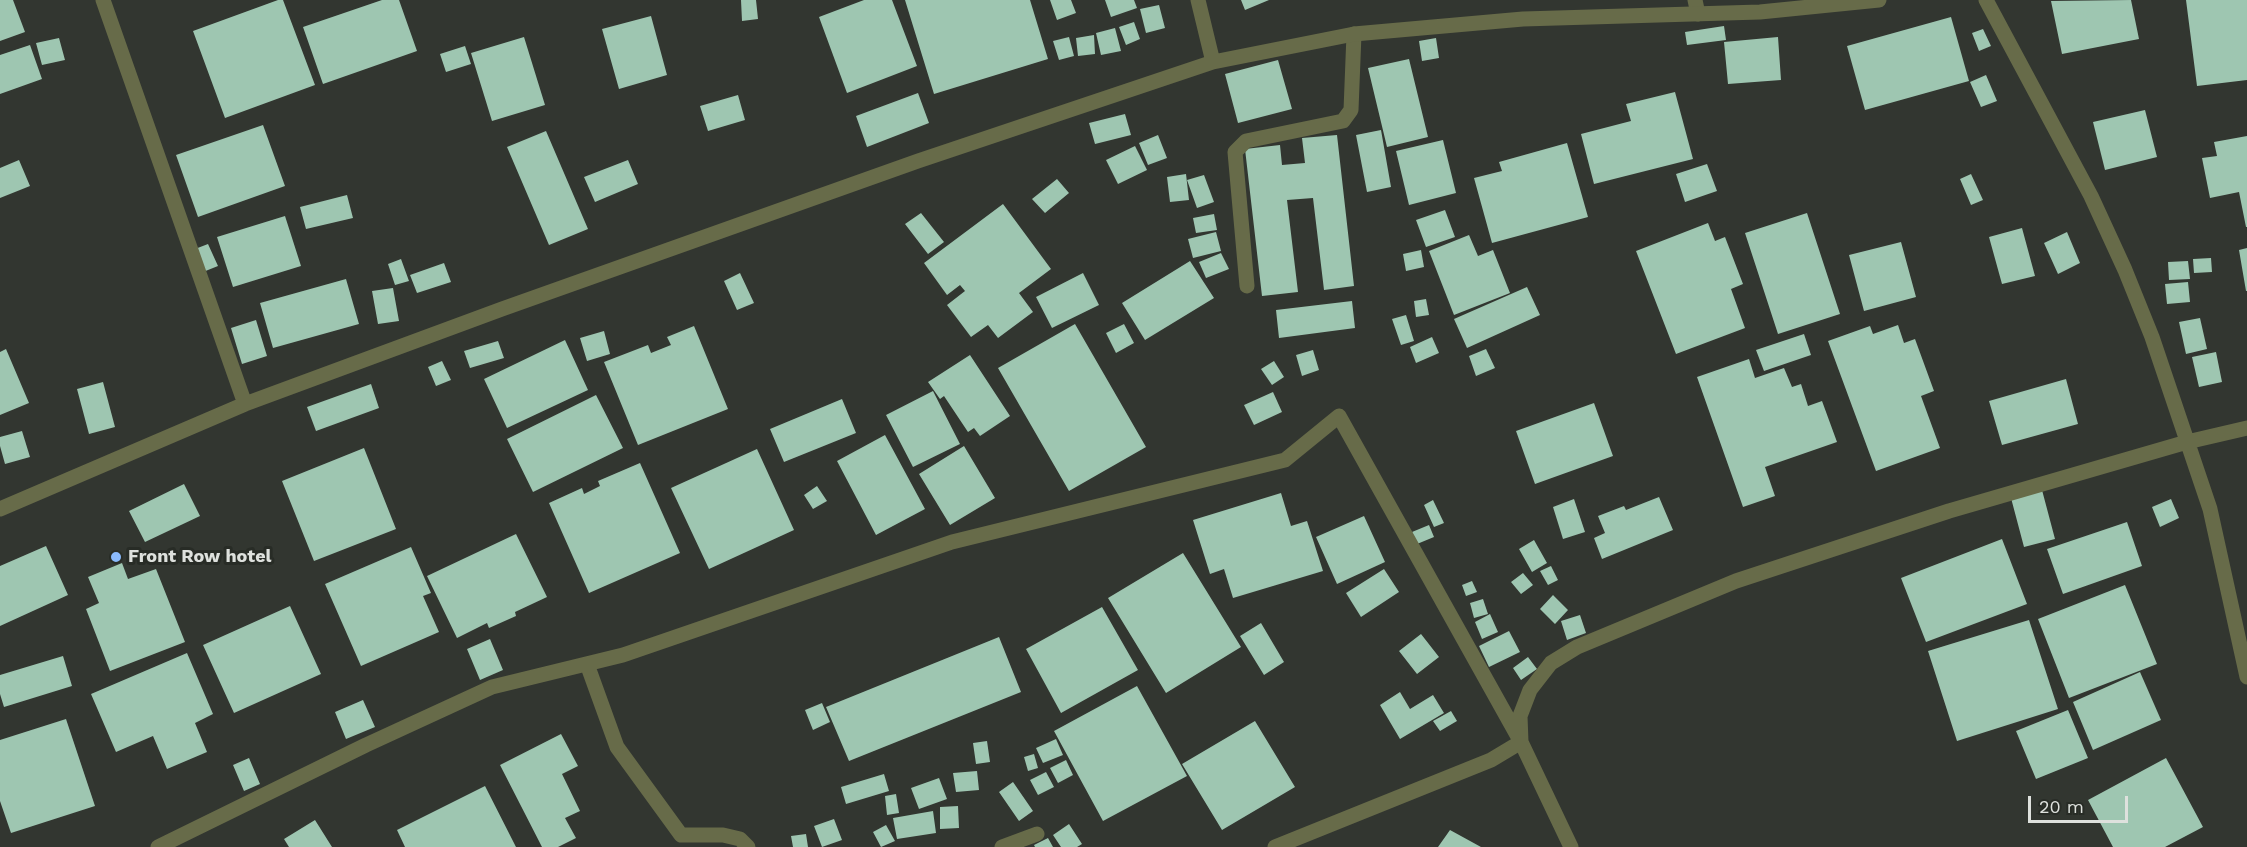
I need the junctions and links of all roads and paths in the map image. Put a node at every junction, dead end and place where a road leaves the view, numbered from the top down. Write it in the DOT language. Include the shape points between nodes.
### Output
graph roads {
  1 [pos="103,0"];
  2 [pos="1198,0"];
  3 [pos="1880,0"];
  4 [pos="1986,0"];
  5 [pos="1696,7"];
  6 [pos="1354,34"];
  7 [pos="1213,62"];
  8 [pos="1247,286"];
  9 [pos="245,404"];
  10 [pos="2247,428"];
  11 [pos="2187,442"];
  12 [pos="0,509"];
  13 [pos="587,664"];
  14 [pos="2247,676"];
  15 [pos="1521,742"];
  16 [pos="1037,834"];
  17 [pos="158,847"];
  18 [pos="748,847"];
  19 [pos="1002,847"];
  20 [pos="1275,847"];
  21 [pos="1572,847"];
  1 -- 9 [label="street"];
  2 -- 7 [label="street"];
  3 -- 5 [label="street" via="1760,12"];
  4 -- 11 [label="street" via="2091,195 2152,337"];
  5 -- 6 [label="street"];
  6 -- 7 [label="street"];
  6 -- 8 [label="street" via="1351,110 1343,121 1246,141 1235,152"];
  7 -- 9 [label="street" via="907,165"];
  9 -- 12 [label="street"];
  10 -- 11 [label="street"];
  11 -- 14 [label="street" via="2210,509"];
  11 -- 15 [label="street" via="1949,511 1736,581 1577,647 1551,663 1530,690 1520,716"];
  13 -- 15 [label="street" via="952,542 1284,460 1339,416"];
  13 -- 17 [label="street" via="492,687"];
  13 -- 18 [label="street" via="617,747 681,835 723,835 740,839"];
  15 -- 20 [label="street" via="1491,760"];
  15 -- 21 [label="street"];
  16 -- 19 [label="street"];
}
